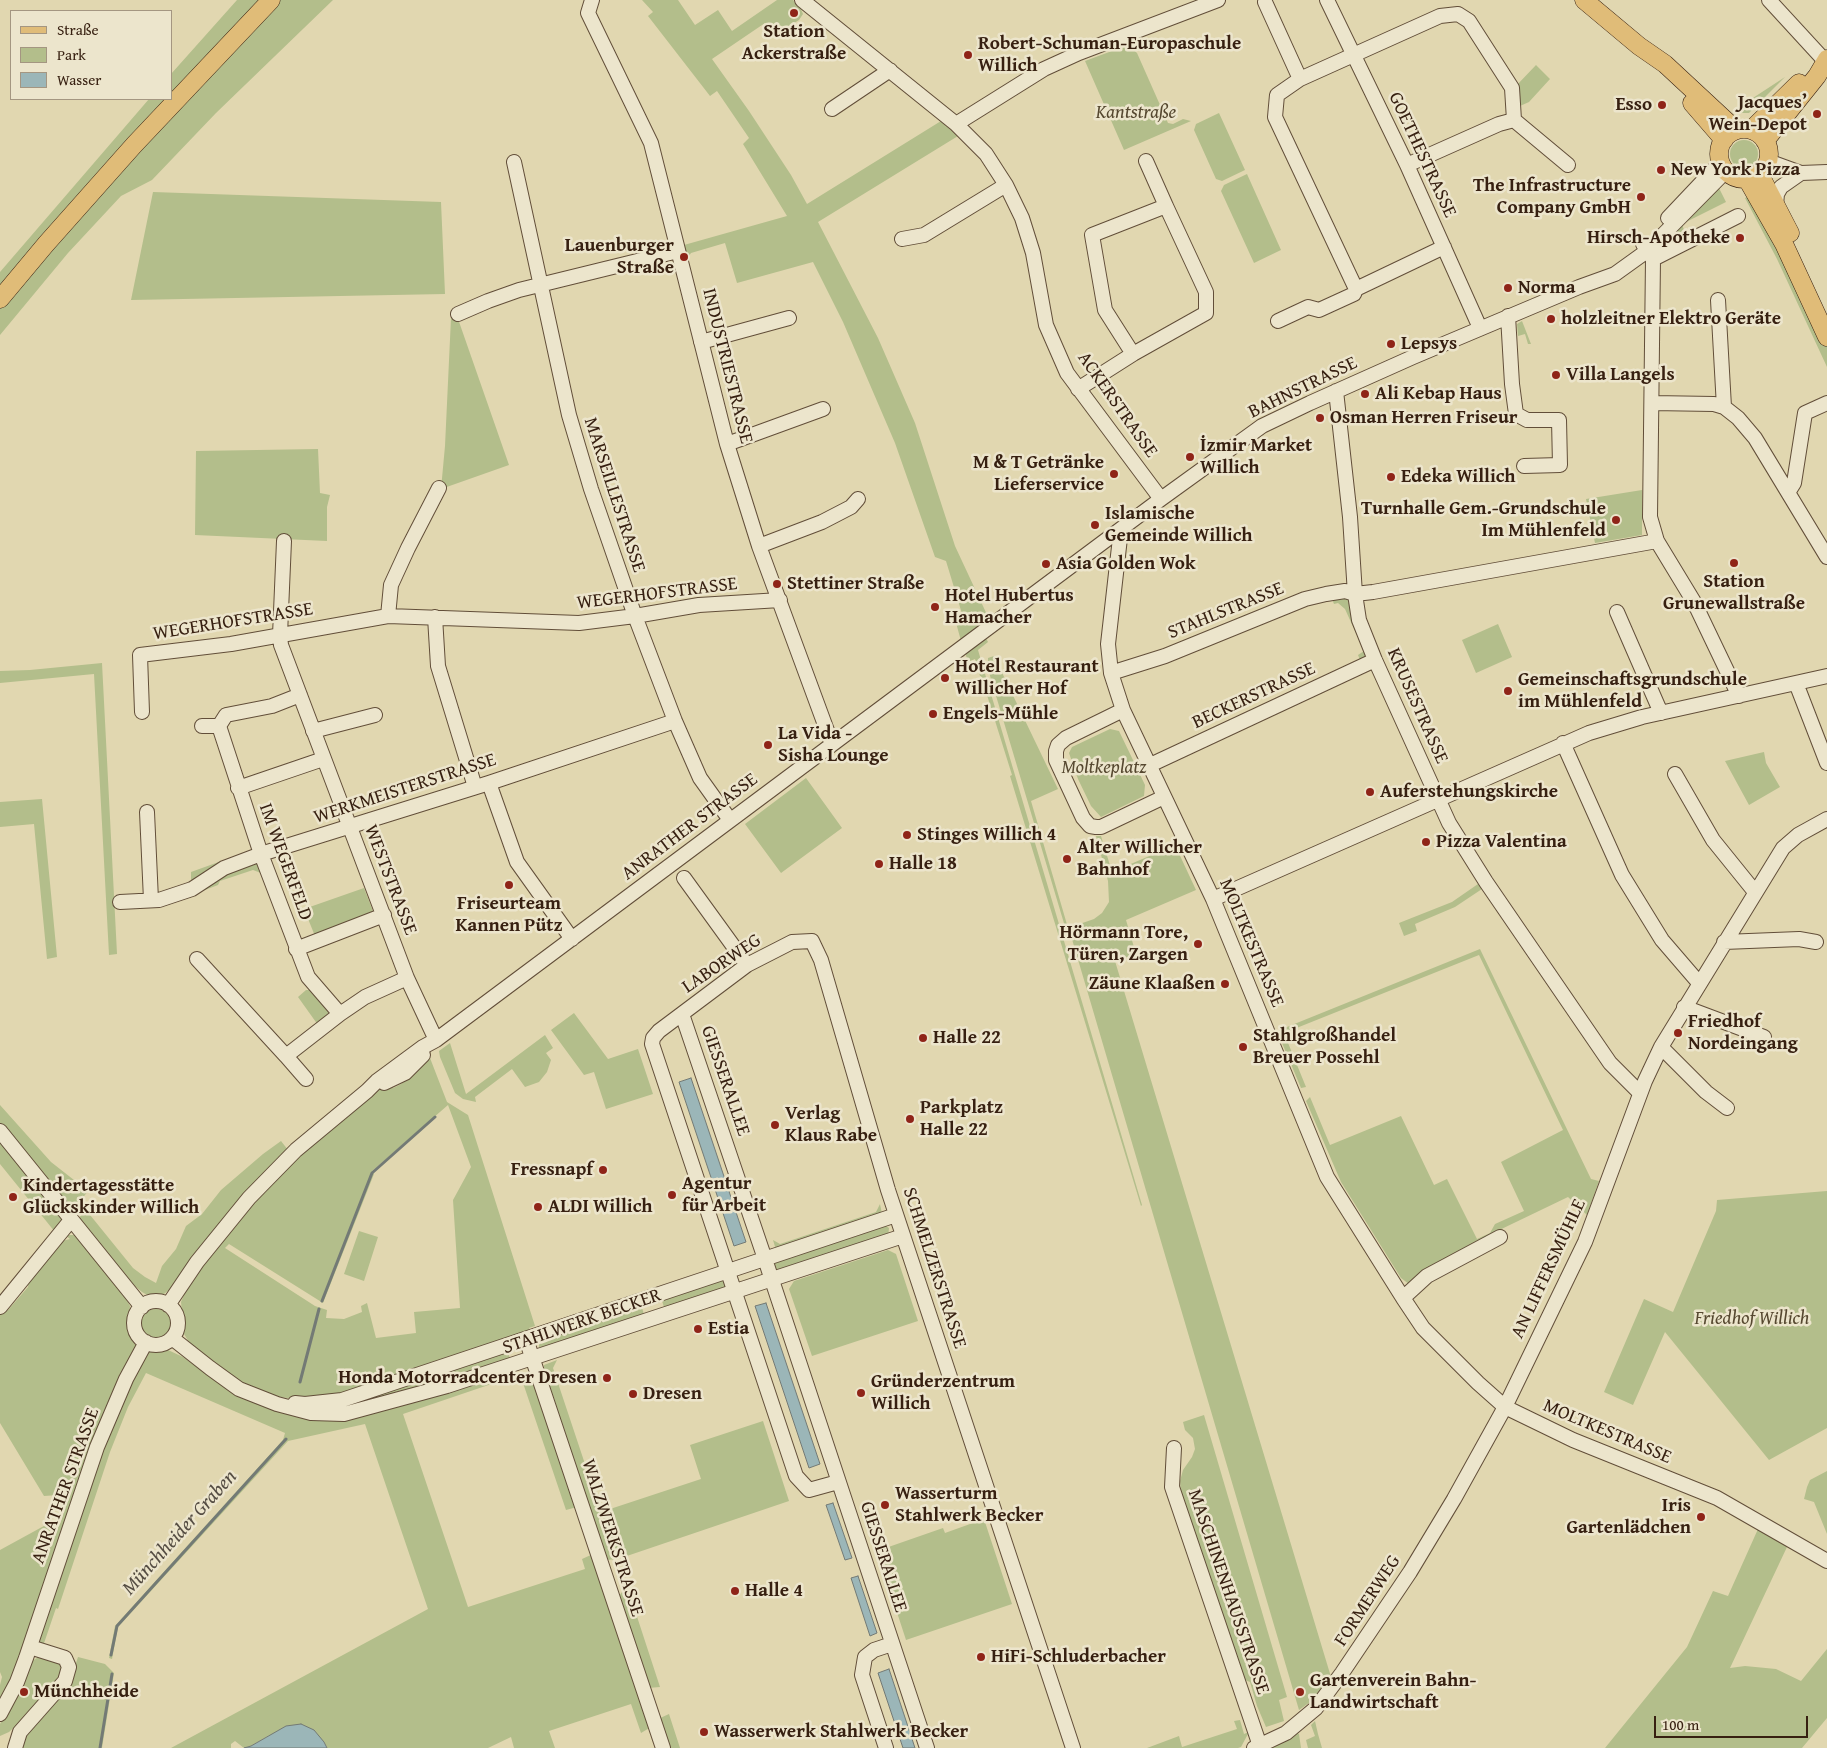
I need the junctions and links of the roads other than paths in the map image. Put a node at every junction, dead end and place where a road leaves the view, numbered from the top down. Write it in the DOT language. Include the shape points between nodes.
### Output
graph roads {
  1 [pos="271,0"];
  2 [pos="592,0"];
  3 [pos="802,0"];
  4 [pos="1218,0"];
  5 [pos="1327,0"];
  6 [pos="1584,0"];
  7 [pos="1769,0"];
  8 [pos="1265,2"];
  9 [pos="1355,54"];
  10 [pos="1826,60"];
  11 [pos="890,70"];
  12 [pos="1300,79"];
  13 [pos="832,109"];
  14 [pos="1514,120"];
  15 [pos="956,124"];
  16 [pos="1744,135"];
  17 [pos="1146,161"];
  18 [pos="514,162"];
  19 [pos="1568,165"];
  20 [pos="1407,166"];
  21 [pos="1723,167"];
  22 [pos="1758,171"];
  23 [pos="1827,172"];
  24 [pos="1801,173"];
  25 [pos="1006,185"];
  26 [pos="1776,205"];
  27 [pos="1166,206"];
  28 [pos="1738,216"];
  29 [pos="902,239"];
  30 [pos="1444,247"];
  31 [pos="678,251"];
  32 [pos="1648,251"];
  33 [pos="540,284"];
  34 [pos="1356,289"];
  35 [pos="0,299"];
  36 [pos="1718,300"];
  37 [pos="1827,310"];
  38 [pos="458,314"];
  39 [pos="1508,316"];
  40 [pos="789,318"];
  41 [pos="1278,321"];
  42 [pos="1480,328"];
  43 [pos="1827,337"];
  44 [pos="701,342"];
  45 [pos="1133,354"];
  46 [pos="1078,389"];
  47 [pos="1336,391"];
  48 [pos="1827,402"];
  49 [pos="1652,403"];
  50 [pos="1724,407"];
  51 [pos="822,409"];
  52 [pos="727,444"];
  53 [pos="1524,466"];
  54 [pos="439,488"];
  55 [pos="1789,491"];
  56 [pos="858,499"];
  57 [pos="1161,499"];
  58 [pos="1121,529"];
  59 [pos="284,541"];
  60 [pos="1657,541"];
  61 [pos="759,546"];
  62 [pos="1827,557"];
  63 [pos="1355,594"];
  64 [pos="780,600"];
  65 [pos="1617,612"];
  66 [pos="388,616"];
  67 [pos="634,616"];
  68 [pos="436,617"];
  69 [pos="280,635"];
  70 [pos="972,639"];
  71 [pos="1376,660"];
  72 [pos="1111,673"];
  73 [pos="1827,676"];
  74 [pos="1796,683"];
  75 [pos="300,696"];
  76 [pos="1739,696"];
  77 [pos="1123,710"];
  78 [pos="142,712"];
  79 [pos="1661,712"];
  80 [pos="375,715"];
  81 [pos="676,721"];
  82 [pos="202,726"];
  83 [pos="219,726"];
  84 [pos="314,731"];
  85 [pos="1563,743"];
  86 [pos="832,744"];
  87 [pos="324,758"];
  88 [pos="1827,763"];
  89 [pos="1148,766"];
  90 [pos="1675,774"];
  91 [pos="482,785"];
  92 [pos="238,788"];
  93 [pos="1164,797"];
  94 [pos="1438,800"];
  95 [pos="147,812"];
  96 [pos="1827,819"];
  97 [pos="730,820"];
  98 [pos="350,826"];
  99 [pos="261,854"];
  100 [pos="684,878"];
  101 [pos="1755,892"];
  102 [pos="1212,898"];
  103 [pos="151,900"];
  104 [pos="120,902"];
  105 [pos="384,915"];
  106 [pos="572,939"];
  107 [pos="812,941"];
  108 [pos="1724,942"];
  109 [pos="1816,942"];
  110 [pos="296,949"];
  111 [pos="197,959"];
  112 [pos="747,965"];
  113 [pos="408,978"];
  114 [pos="1699,983"];
  115 [pos="1684,1007"];
  116 [pos="340,1014"];
  117 [pos="682,1014"];
  118 [pos="1764,1037"];
  119 [pos="433,1042"];
  120 [pos="1661,1046"];
  121 [pos="286,1056"];
  122 [pos="306,1079"];
  123 [pos="1640,1093"];
  124 [pos="1726,1108"];
  125 [pos="0,1131"];
  126 [pos="896,1215"];
  127 [pos="71,1220"];
  128 [pos="903,1236"];
  129 [pos="1500,1238"];
  130 [pos="765,1259"];
  131 [pos="728,1272"];
  132 [pos="771,1278"];
  133 [pos="734,1290"];
  134 [pos="1403,1298"];
  135 [pos="168,1304"];
  136 [pos="0,1307"];
  137 [pos="142,1307"];
  138 [pos="172,1338"];
  139 [pos="526,1339"];
  140 [pos="146,1342"];
  141 [pos="533,1358"];
  142 [pos="269,1401"];
  143 [pos="1505,1407"];
  144 [pos="1174,1448"];
  145 [pos="838,1482"];
  146 [pos="1454,1499"];
  147 [pos="1827,1561"];
  148 [pos="892,1644"];
  149 [pos="30,1646"];
  150 [pos="0,1714"];
  151 [pos="1257,1747"];
  152 [pos="16,1748"];
  153 [pos="662,1748"];
  154 [pos="886,1748"];
  155 [pos="927,1748"];
  156 [pos="1073,1748"];
  1 -- 35 [label="main road" via="134,145"];
  2 -- 31 [label="street, INDUSTRIESTRASSE" via="588,13 651,144"];
  3 -- 11 [label="street, ACKERSTRASSE"];
  4 -- 15 [label="street" via="1044,69"];
  5 -- 9 [label="street, GOETHESTRASSE"];
  6 -- 16 [label="main road" via="1665,64"];
  7 -- 10 [label="street"];
  8 -- 12 [label="street"];
  9 -- 12 [label="street"];
  9 -- 14 [label="street" via="1440,16 1458,14 1469,21 1512,88"];
  9 -- 20 [label="street, GOETHESTRASSE"];
  10 -- 16 [label="main road"];
  11 -- 13 [label="street"];
  11 -- 15 [label="street, ACKERSTRASSE"];
  12 -- 34 [label="street" via="1277,95 1275,117"];
  14 -- 19 [label="street"];
  14 -- 20 [label="street"];
  15 -- 25 [label="street, ACKERSTRASSE" via="986,154"];
  16 -- 21 [label="main road" via="1720,150"];
  16 -- 22 [label="main road" via="1769,151"];
  17 -- 27 [label="street"];
  18 -- 33 [label="street, MARSEILLESTRASSE"];
  20 -- 30 [label="street, GOETHESTRASSE"];
  21 -- 22 [label="main road" via="1736,177"];
  21 -- 32 [label="street"];
  22 -- 24 [label="street"];
  22 -- 26 [label="main road"];
  22 -- 43 [label="main road" via="1784,244"];
  23 -- 24 [label="street"];
  24 -- 26 [label="street" via="1780,187"];
  25 -- 29 [label="street" via="924,235"];
  25 -- 46 [label="street, ACKERSTRASSE" via="1022,218 1030,245 1046,325 1067,373"];
  26 -- 37 [label="main road"];
  27 -- 45 [label="street" via="1206,292 1206,312"];
  27 -- 45 [label="street" via="1092,236 1105,310"];
  28 -- 32 [label="street, BAHNSTRASSE"];
  30 -- 34 [label="street"];
  30 -- 42 [label="street, GOETHESTRASSE"];
  31 -- 33 [label="street"];
  31 -- 44 [label="street, INDUSTRIESTRASSE"];
  32 -- 39 [label="street, BAHNSTRASSE" via="1613,266 1579,287"];
  32 -- 49 [label="street"];
  33 -- 38 [label="street"];
  33 -- 67 [label="street, MARSEILLESTRASSE" via="576,444"];
  34 -- 41 [label="street" via="1354,294 1319,310 1308,307"];
  36 -- 50 [label="street"];
  39 -- 42 [label="street, BAHNSTRASSE"];
  39 -- 53 [label="street" via="1516,414 1528,420 1559,420 1560,465"];
  40 -- 44 [label="street"];
  42 -- 47 [label="street, BAHNSTRASSE"];
  44 -- 52 [label="street, INDUSTRIESTRASSE"];
  45 -- 46 [label="street"];
  46 -- 57 [label="street, ACKERSTRASSE"];
  47 -- 57 [label="street, BAHNSTRASSE" via="1262,426"];
  47 -- 63 [label="street, KRUSESTRASSE"];
  48 -- 55 [label="street" via="1805,413 1794,483"];
  49 -- 50 [label="street"];
  49 -- 60 [label="street" via="1650,517"];
  50 -- 55 [label="street" via="1753,434"];
  51 -- 52 [label="street"];
  52 -- 61 [label="street, INDUSTRIESTRASSE"];
  54 -- 66 [label="street" via="391,585"];
  55 -- 62 [label="street"];
  56 -- 61 [label="street" via="851,507 822,522"];
  57 -- 58 [label="street, BAHNSTRASSE"];
  58 -- 70 [label="street, BAHNSTRASSE"];
  58 -- 72 [label="street, MOLTKESTRASSE" via="1108,644"];
  59 -- 69 [label="street, WESTSTRASSE"];
  60 -- 63 [label="street, STAHLSTRASSE"];
  60 -- 76 [label="street" via="1694,602"];
  61 -- 64 [label="street, INDUSTRIESTRASSE"];
  63 -- 71 [label="street, KRUSESTRASSE" via="1359,620"];
  63 -- 72 [label="street, STAHLSTRASSE" via="1345,591 1305,599 1172,654"];
  64 -- 67 [label="street, WEGERHOFSTRASSE" via="699,605"];
  64 -- 86 [label="street, INDUSTRIESTRASSE"];
  65 -- 79 [label="street"];
  66 -- 68 [label="street, WEGERHOFSTRASSE"];
  66 -- 69 [label="street, WEGERHOFSTRASSE"];
  67 -- 68 [label="street, WEGERHOFSTRASSE" via="579,623"];
  67 -- 81 [label="street, MARSEILLESTRASSE"];
  68 -- 91 [label="street" via="438,666"];
  69 -- 75 [label="street, WESTSTRASSE"];
  69 -- 78 [label="street, WEGERHOFSTRASSE" via="208,648 140,655"];
  70 -- 86 [label="street, ANRATHER STRASSE"];
  71 -- 89 [label="street, BECKERSTRASSE"];
  71 -- 94 [label="street, KRUSESTRASSE"];
  72 -- 77 [label="street, MOLTKESTRASSE"];
  73 -- 74 [label="street"];
  74 -- 76 [label="street"];
  74 -- 88 [label="street"];
  75 -- 83 [label="street" via="272,706 226,715"];
  75 -- 84 [label="street, WESTSTRASSE"];
  76 -- 79 [label="street"];
  77 -- 89 [label="street, MOLTKESTRASSE"];
  77 -- 93 [label="street" via="1058,745 1056,760 1083,818 1090,826 1101,827"];
  79 -- 85 [label="street"];
  80 -- 84 [label="street"];
  81 -- 91 [label="street, WERKMEISTERSTRASSE"];
  81 -- 97 [label="street, MARSEILLESTRASSE" via="700,778"];
  82 -- 83 [label="street"];
  83 -- 92 [label="street, IM WEGERFELD"];
  84 -- 87 [label="street, WESTSTRASSE"];
  85 -- 94 [label="street"];
  85 -- 114 [label="street" via="1622,875 1662,940"];
  86 -- 97 [label="street, ANRATHER STRASSE"];
  87 -- 92 [label="street, IM WEGERFELD"];
  87 -- 98 [label="street, WESTSTRASSE"];
  89 -- 93 [label="street, MOLTKESTRASSE"];
  90 -- 101 [label="street" via="1713,840"];
  91 -- 98 [label="street, WERKMEISTERSTRASSE"];
  91 -- 106 [label="street" via="516,862"];
  92 -- 99 [label="street, IM WEGERFELD"];
  93 -- 102 [label="street, MOLTKESTRASSE"];
  94 -- 102 [label="street"];
  94 -- 123 [label="street, KRUSESTRASSE" via="1486,882 1610,1063"];
  95 -- 103 [label="street"];
  96 -- 101 [label="street, AN LIFFERSMÜHLE" via="1790,841"];
  97 -- 106 [label="street, ANRATHER STRASSE"];
  98 -- 99 [label="street, WERKMEISTERSTRASSE"];
  98 -- 105 [label="street, WESTSTRASSE"];
  99 -- 103 [label="street, WERKMEISTERSTRASSE" via="224,868 192,889"];
  99 -- 110 [label="street, IM WEGERFELD"];
  100 -- 112 [label="street"];
  101 -- 108 [label="street, AN LIFFERSMÜHLE"];
  102 -- 134 [label="street, MOLTKESTRASSE" via="1327,1177"];
  103 -- 104 [label="street, WERKMEISTERSTRASSE"];
  105 -- 110 [label="street, IM WEGERFELD"];
  105 -- 113 [label="street, WESTSTRASSE"];
  106 -- 119 [label="street, ANRATHER STRASSE"];
  107 -- 112 [label="street, LABORWEG" via="792,942"];
  107 -- 126 [label="street, SCHMELZERSTRASSE" via="821,960"];
  108 -- 109 [label="street" via="1799,939"];
  108 -- 114 [label="street, AN LIFFERSMÜHLE"];
  110 -- 116 [label="street, IM WEGERFELD" via="308,977"];
  111 -- 121 [label="street"];
  112 -- 117 [label="street, LABORWEG"];
  113 -- 116 [label="street" via="365,997"];
  113 -- 119 [label="street, WESTSTRASSE"];
  114 -- 115 [label="street, AN LIFFERSMÜHLE"];
  115 -- 118 [label="street"];
  115 -- 120 [label="street, AN LIFFERSMÜHLE"];
  116 -- 121 [label="street"];
  117 -- 130 [label="street, GIESSERALLEE"];
  117 -- 131 [label="street, GIESSERALLEE" via="656,1033 653,1047"];
  119 -- 135 [label="street, ANRATHER STRASSE" via="422,1046 377,1081 303,1144 249,1198"];
  120 -- 123 [label="street, AN LIFFERSMÜHLE"];
  120 -- 124 [label="street"];
  121 -- 122 [label="street"];
  123 -- 143 [label="street, AN LIFFERSMÜHLE" via="1585,1242"];
  125 -- 127 [label="street"];
  126 -- 128 [label="street, SCHMELZERSTRASSE"];
  126 -- 130 [label="street, STAHLWERK BECKER"];
  127 -- 136 [label="street"];
  127 -- 137 [label="street"];
  128 -- 132 [label="street, STAHLWERK BECKER"];
  128 -- 156 [label="street, SCHMELZERSTRASSE"];
  129 -- 134 [label="street" via="1427,1276"];
  130 -- 131 [label="street, STAHLWERK BECKER"];
  130 -- 132 [label="street, GIESSERALLEE"];
  131 -- 133 [label="street, GIESSERALLEE"];
  131 -- 139 [label="street, STAHLWERK BECKER"];
  132 -- 133 [label="street, STAHLWERK BECKER"];
  132 -- 145 [label="street, GIESSERALLEE"];
  133 -- 141 [label="street, STAHLWERK BECKER"];
  133 -- 145 [label="street, GIESSERALLEE" via="796,1476 809,1490"];
  134 -- 143 [label="street, MOLTKESTRASSE" via="1423,1328"];
  135 -- 137 [label="street" via="154,1301"];
  135 -- 138 [label="street" via="177,1320"];
  137 -- 140 [label="street" via="137,1312 134,1326"];
  138 -- 140 [label="street" via="160,1344"];
  138 -- 142 [label="street, STAHLWERK BECKER" via="239,1389"];
  139 -- 141 [label="street, WALZWERKSTRASSE"];
  139 -- 142 [label="street, STAHLWERK BECKER" via="342,1400 305,1404"];
  140 -- 149 [label="street, ANRATHER STRASSE" via="126,1379 95,1452"];
  141 -- 142 [label="street, STAHLWERK BECKER" via="344,1414 311,1413"];
  141 -- 153 [label="street, WALZWERKSTRASSE"];
  143 -- 146 [label="street, AN LIFFERSMÜHLE"];
  143 -- 147 [label="street, MOLTKESTRASSE" via="1573,1440 1726,1503"];
  144 -- 151 [label="street, MASCHINENHAUSSTRASSE" via="1172,1487"];
  145 -- 148 [label="street, GIESSERALLEE"];
  146 -- 151 [label="street, FORMERWEG" via="1395,1595 1325,1697 1291,1730"];
  148 -- 154 [label="street" via="865,1657 862,1675"];
  148 -- 155 [label="street, GIESSERALLEE"];
  149 -- 150 [label="street, ANRATHER STRASSE" via="17,1682"];
  149 -- 152 [label="street" via="65,1658 69,1667 65,1681 20,1732"];
}
